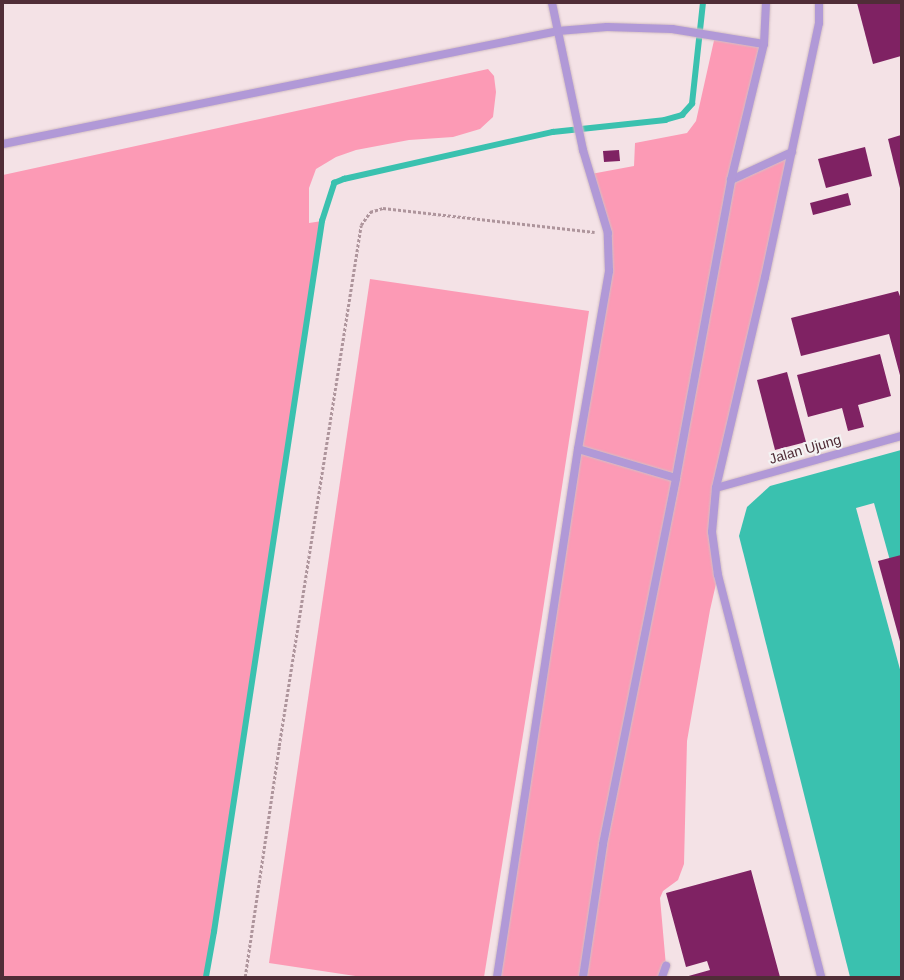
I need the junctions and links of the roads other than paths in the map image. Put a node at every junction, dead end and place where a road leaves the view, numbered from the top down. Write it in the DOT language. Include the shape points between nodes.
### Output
graph roads {
  1 [pos="552,3"];
  2 [pos="766,3"];
  3 [pos="819,3"];
  4 [pos="558,31"];
  5 [pos="764,44"];
  6 [pos="3,144"];
  7 [pos="792,152"];
  8 [pos="731,180"];
  9 [pos="901,436"];
  10 [pos="578,449"];
  11 [pos="676,478"];
  12 [pos="716,488"];
  13 [pos="666,966"];
  14 [pos="496,977"];
  15 [pos="583,977"];
  16 [pos="662,977"];
  17 [pos="820,977"];
  1 -- 4 [label="lane"];
  2 -- 5 [label="lane"];
  3 -- 7 [label="lane" via="819,23"];
  4 -- 5 [label="lane" via="607,27 672,29"];
  4 -- 6 [label="lane"];
  4 -- 10 [label="lane" via="583,150 608,233 609,271"];
  5 -- 8 [label="lane"];
  7 -- 8 [label="lane"];
  7 -- 12 [label="lane"];
  8 -- 11 [label="lane"];
  9 -- 12 [label="lane, Jalan Ujung"];
  10 -- 11 [label="lane"];
  10 -- 14 [label="lane"];
  11 -- 15 [label="lane" via="603,844"];
  12 -- 17 [label="lane" via="712,532 718,575"];
  13 -- 16 [label="lane"];
}
